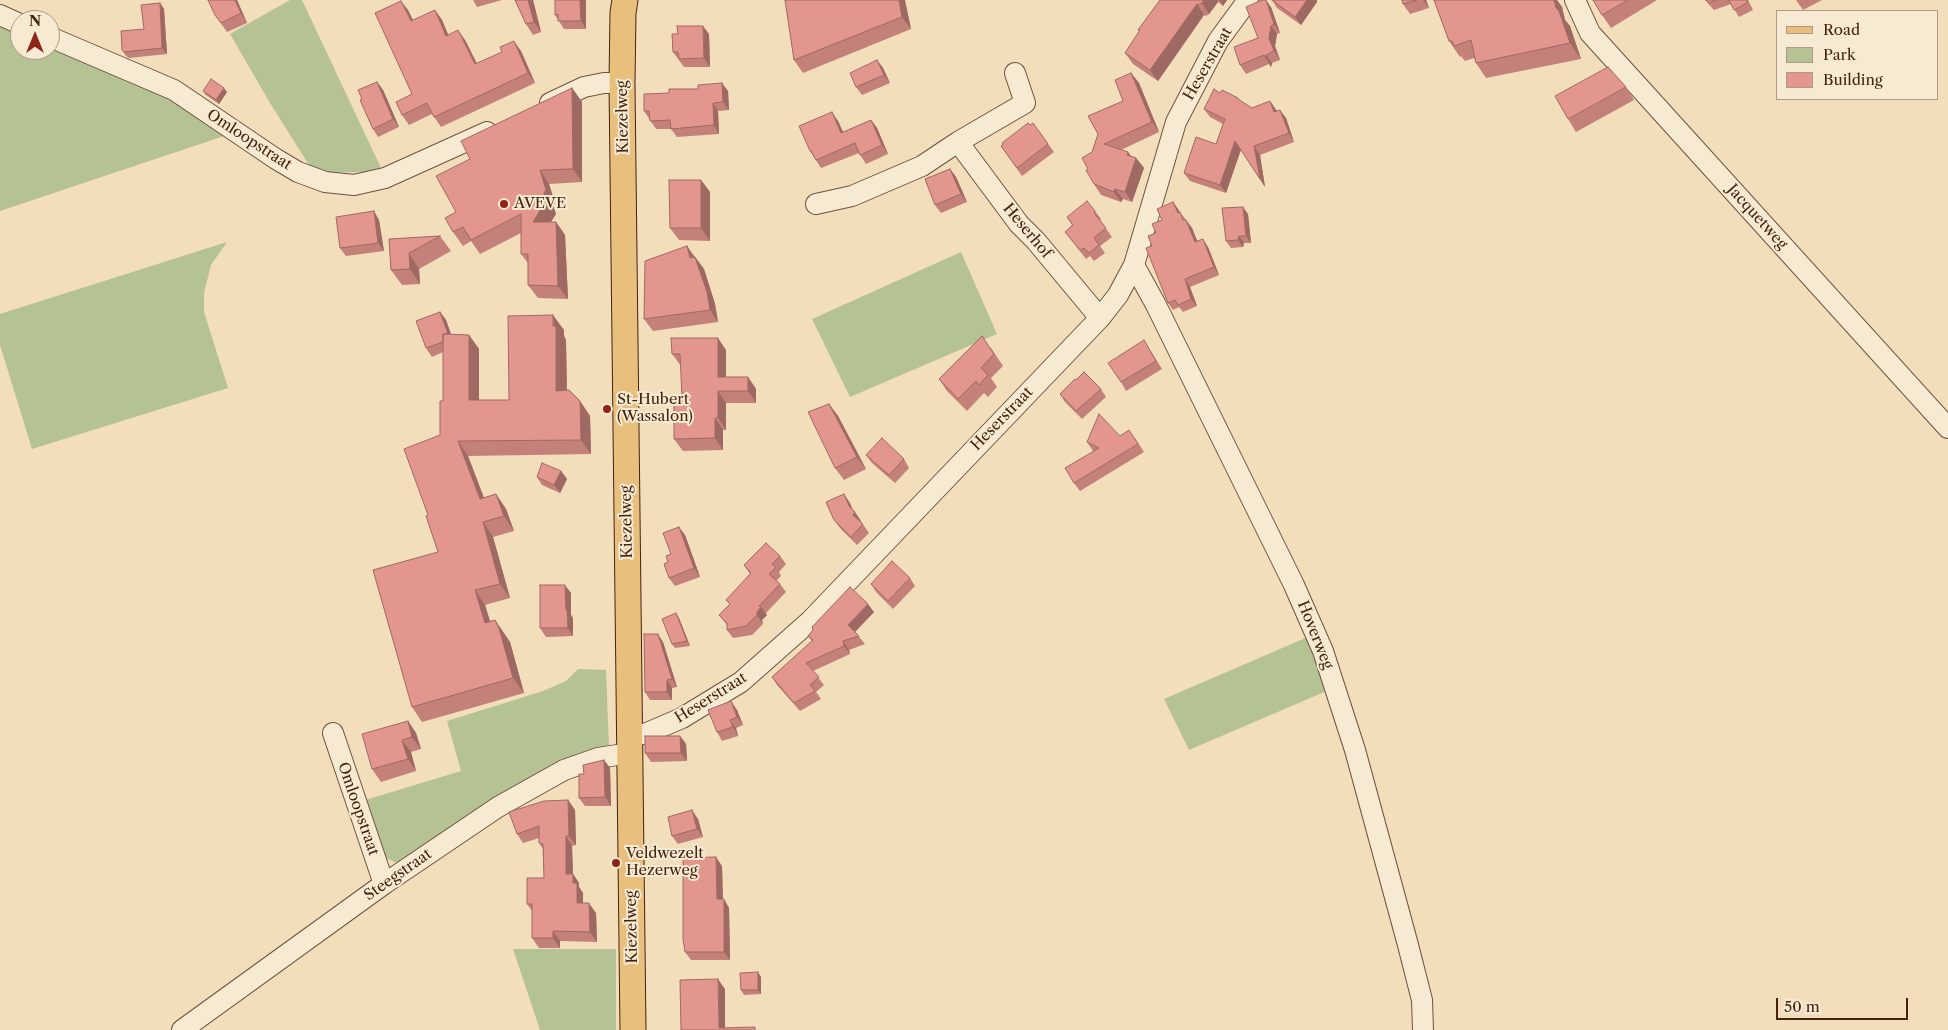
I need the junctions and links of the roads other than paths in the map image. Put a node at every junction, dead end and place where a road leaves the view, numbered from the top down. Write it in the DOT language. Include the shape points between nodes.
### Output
graph roads {
  1 [pos="1248,0"];
  2 [pos="1576,0"];
  3 [pos="623,4"];
  4 [pos="60,41"];
  5 [pos="1015,73"];
  6 [pos="622,83"];
  7 [pos="532,111"];
  8 [pos="506,123"];
  9 [pos="958,142"];
  10 [pos="816,204"];
  11 [pos="1134,265"];
  12 [pos="1100,318"];
  13 [pos="1948,428"];
  14 [pos="333,733"];
  15 [pos="630,745"];
  16 [pos="384,884"];
  17 [pos="182,1030"];
  18 [pos="633,1030"];
  19 [pos="1423,1030"];
  1 -- 11 [label="street, Heserstraat" via="1218,41 1176,122"];
  2 -- 13 [label="street, Jacquetweg" via="1590,33"];
  3 -- 6 [label="main road, Kiezelweg"];
  4 -- 8 [label="street, Omloopstraat" via="174,90 276,159 325,182 354,185 385,178"];
  5 -- 9 [label="street" via="1025,103"];
  6 -- 7 [label="street" via="584,87"];
  6 -- 15 [label="main road, Kiezelweg"];
  9 -- 10 [label="street" via="922,166 852,196"];
  9 -- 12 [label="street, Heserhof" via="1019,224"];
  11 -- 12 [label="street, Heserstraat" via="1118,295"];
  11 -- 19 [label="street, Hoverweg" via="1294,585 1323,651 1355,750 1408,945 1422,1000"];
  12 -- 15 [label="street, Heserstraat" via="810,621 741,682"];
  14 -- 16 [label="street, Omloopstraat"];
  15 -- 16 [label="street, Steegstraat" via="564,770 498,807"];
  15 -- 18 [label="main road, Kiezelweg"];
  16 -- 17 [label="street, Steegstraat"];
}
